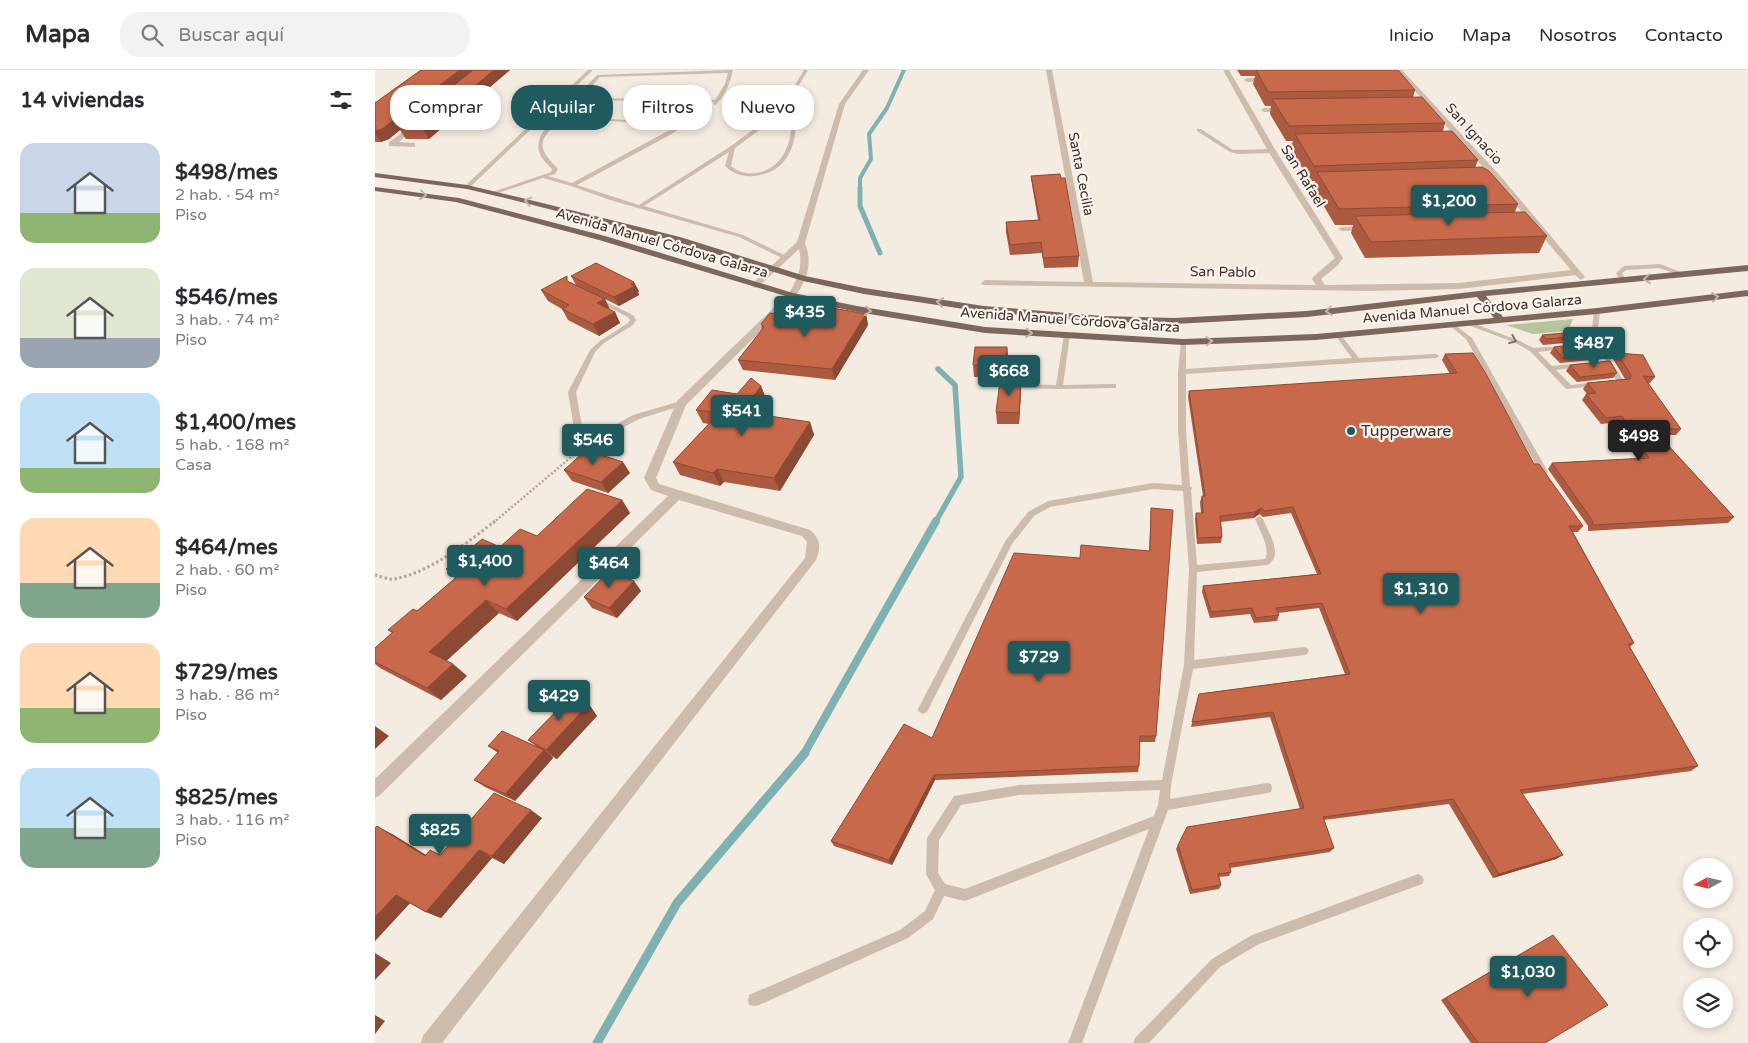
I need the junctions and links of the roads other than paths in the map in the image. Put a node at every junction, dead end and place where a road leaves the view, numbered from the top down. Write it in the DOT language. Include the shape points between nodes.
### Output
graph roads {
  1 [pos="591,70"];
  2 [pos="607,70"];
  3 [pos="805,70"];
  4 [pos="865,70"];
  5 [pos="1049,70"];
  6 [pos="1226,70"];
  7 [pos="730,71"];
  8 [pos="1397,73"];
  9 [pos="599,76"];
  10 [pos="1277,79"];
  11 [pos="1247,80"];
  12 [pos="590,85"];
  13 [pos="797,85"];
  14 [pos="613,100"];
  15 [pos="718,101"];
  16 [pos="712,106"];
  17 [pos="1419,107"];
  18 [pos="1434,108"];
  19 [pos="1264,110"];
  20 [pos="1294,110"];
  21 [pos="410,130"];
  22 [pos="547,130"];
  23 [pos="674,130"];
  24 [pos="684,130"];
  25 [pos="758,130"];
  26 [pos="793,130"];
  27 [pos="1199,130"];
  28 [pos="666,135"];
  29 [pos="1449,141"];
  30 [pos="1464,142"];
  31 [pos="1316,144"];
  32 [pos="413,145"];
  33 [pos="1287,145"];
  34 [pos="733,147"];
  35 [pos="1272,151"];
  36 [pos="375,175"];
  37 [pos="545,177"];
  38 [pos="1484,180"];
  39 [pos="1500,181"];
  40 [pos="573,185"];
  41 [pos="467,187"];
  42 [pos="375,189"];
  43 [pos="493,194"];
  44 [pos="641,206"];
  45 [pos="1523,225"];
  46 [pos="1540,227"];
  47 [pos="1380,228"];
  48 [pos="1342,229"];
  49 [pos="801,243"];
  50 [pos="786,258"];
  51 [pos="1748,268"];
  52 [pos="773,269"];
  53 [pos="1578,272"];
  54 [pos="803,278"];
  55 [pos="985,283"];
  56 [pos="1089,283"];
  57 [pos="755,285"];
  58 [pos="1586,285"];
  59 [pos="1459,286"];
  60 [pos="1323,287"];
  61 [pos="1748,293"];
  62 [pos="1479,294"];
  63 [pos="792,295"];
  64 [pos="591,297"];
  65 [pos="1597,310"];
  66 [pos="1500,319"];
  67 [pos="1467,323"];
  68 [pos="1451,324"];
  69 [pos="1067,335"];
  70 [pos="1339,335"];
  71 [pos="1183,342"];
  72 [pos="1597,344"];
  73 [pos="1588,345"];
  74 [pos="1569,347"];
  75 [pos="1532,350"];
  76 [pos="1436,356"];
  77 [pos="1357,360"];
  78 [pos="1609,362"];
  79 [pos="1590,364"];
  80 [pos="1599,364"];
  81 [pos="1552,368"];
  82 [pos="1182,372"];
  83 [pos="1018,386"];
  84 [pos="1113,386"];
  85 [pos="1059,387"];
  86 [pos="681,404"];
  87 [pos="1547,477"];
  88 [pos="1188,488"];
  89 [pos="677,495"];
  90 [pos="1259,519"];
  91 [pos="1193,569"];
  92 [pos="1303,651"];
  93 [pos="1189,665"];
  94 [pos="923,709"];
  95 [pos="1166,785"];
  96 [pos="1267,788"];
  97 [pos="375,790"];
  98 [pos="1164,805"];
  99 [pos="1158,820"];
  100 [pos="1418,880"];
  101 [pos="941,889"];
  102 [pos="754,1000"];
  103 [pos="430,1043"];
  104 [pos="1075,1043"];
  105 [pos="1141,1043"];
  1 -- 41 [label="lane"];
  2 -- 9 [label="lane"];
  3 -- 13 [label="lane"];
  4 -- 49 [label="street" via="842,104"];
  5 -- 56 [label="street, Santa Cecilia"];
  6 -- 35 [label="street, San Rafael"];
  7 -- 9 [label="lane"];
  7 -- 15 [label="lane"];
  8 -- 18 [label="street, San Ignacio" via="1405,76"];
  9 -- 12 [label="lane"];
  10 -- 11 [label="street"];
  14 -- 15 [label="lane"];
  15 -- 16 [label="lane"];
  17 -- 18 [label="street"];
  18 -- 30 [label="street, San Ignacio"];
  19 -- 20 [label="street"];
  21 -- 32 [label="street" via="392,144"];
  22 -- 37 [label="lane" via="539,144 540,151 555,169"];
  23 -- 28 [label="lane"];
  24 -- 28 [label="lane"];
  25 -- 34 [label="lane"];
  26 -- 34 [label="lane" via="787,152 775,168 761,174 734,172 728,166"];
  27 -- 35 [label="lane" via="1232,151"];
  28 -- 40 [label="lane"];
  29 -- 30 [label="street"];
  30 -- 39 [label="street, San Ignacio"];
  31 -- 33 [label="street"];
  34 -- 44 [label="lane"];
  35 -- 60 [label="street, San Rafael" via="1339,258 1316,280"];
  36 -- 41 [label="main road, Avenida Manuel Córdova Galarza"];
  37 -- 40 [label="lane"];
  37 -- 43 [label="lane"];
  38 -- 39 [label="street"];
  39 -- 46 [label="street, San Ignacio"];
  40 -- 44 [label="lane"];
  41 -- 43 [label="main road, Avenida Manuel Córdova Galarza"];
  42 -- 57 [label="main road, Avenida Manuel Córdova Galarza, one-way" via="457,200 602,238"];
  52 -- 43 [label="main road, Avenida Manuel Córdova Galarza, one-way" via="677,239"];
  44 -- 50 [label="lane" via="741,236"];
  45 -- 46 [label="street"];
  46 -- 53 [label="street, San Ignacio"];
  47 -- 48 [label="street"];
  49 -- 50 [label="street"];
  49 -- 54 [label="street" via="806,253"];
  50 -- 52 [label="street"];
  51 -- 58 [label="main road, Avenida Manuel Córdova Galarza"];
  52 -- 54 [label="main road, Avenida Manuel Córdova Galarza"];
  52 -- 57 [label="street"];
  53 -- 58 [label="street, San Ignacio"];
  53 -- 59 [label="street, San Pablo"];
  62 -- 54 [label="main road, Avenida Manuel Córdova Galarza, one-way" via="1307,314 1174,321 984,309 864,291"];
  54 -- 63 [label="street"];
  55 -- 56 [label="street, San Pablo"];
  56 -- 60 [label="street, San Pablo"];
  57 -- 63 [label="main road, Avenida Manuel Córdova Galarza"];
  58 -- 62 [label="main road, Avenida Manuel Córdova Galarza"];
  59 -- 60 [label="street, San Pablo"];
  59 -- 62 [label="street, San Pablo"];
  65 -- 61 [label="main road, Avenida Manuel Córdova Galarza, one-way"];
  62 -- 66 [label="main road"];
  63 -- 69 [label="main road, Avenida Manuel Córdova Galarza, one-way" via="985,330"];
  63 -- 86 [label="street"];
  64 -- 86 [label="lane" via="631,316 633,320 592,351 572,392 580,440 588,443 636,417"];
  65 -- 66 [label="main road, Avenida Manuel Córdova Galarza"];
  65 -- 72 [label="lane"];
  66 -- 67 [label="main road, Avenida Manuel Córdova Galarza"];
  67 -- 68 [label="main road, Avenida Manuel Córdova Galarza"];
  67 -- 75 [label="lane, one-way"];
  68 -- 70 [label="main road, Avenida Manuel Córdova Galarza"];
  68 -- 87 [label="lane" via="1469,338"];
  69 -- 71 [label="main road, Avenida Manuel Córdova Galarza"];
  69 -- 85 [label="lane"];
  71 -- 70 [label="main road, Avenida Manuel Córdova Galarza, one-way"];
  70 -- 77 [label="lane"];
  71 -- 82 [label="lane"];
  72 -- 73 [label="lane"];
  72 -- 78 [label="lane"];
  74 -- 75 [label="lane"];
  75 -- 81 [label="lane"];
  76 -- 77 [label="lane"];
  77 -- 82 [label="lane"];
  78 -- 80 [label="lane"];
  78 -- 81 [label="lane" via="1621,382 1569,386"];
  79 -- 81 [label="lane"];
  82 -- 88 [label="lane" via="1182,430"];
  83 -- 85 [label="lane"];
  84 -- 85 [label="lane"];
  86 -- 89 [label="street" via="650,478 655,487"];
  88 -- 91 [label="lane"];
  88 -- 94 [label="lane" via="1153,486 1048,504 1031,514 1009,542"];
  89 -- 97 [label="street"];
  89 -- 103 [label="street" via="806,533 813,538 815,547 810,560"];
  90 -- 91 [label="lane" via="1271,549 1267,562"];
  91 -- 93 [label="lane"];
  92 -- 93 [label="lane"];
  93 -- 95 [label="lane"];
  95 -- 98 [label="lane"];
  95 -- 101 [label="lane" via="1019,790 958,800 933,838 932,874"];
  96 -- 98 [label="lane"];
  98 -- 99 [label="lane"];
  99 -- 101 [label="lane" via="965,895"];
  99 -- 104 [label="lane"];
  100 -- 105 [label="lane" via="1256,939 1216,963"];
  101 -- 102 [label="lane" via="929,915 904,934"];
}
